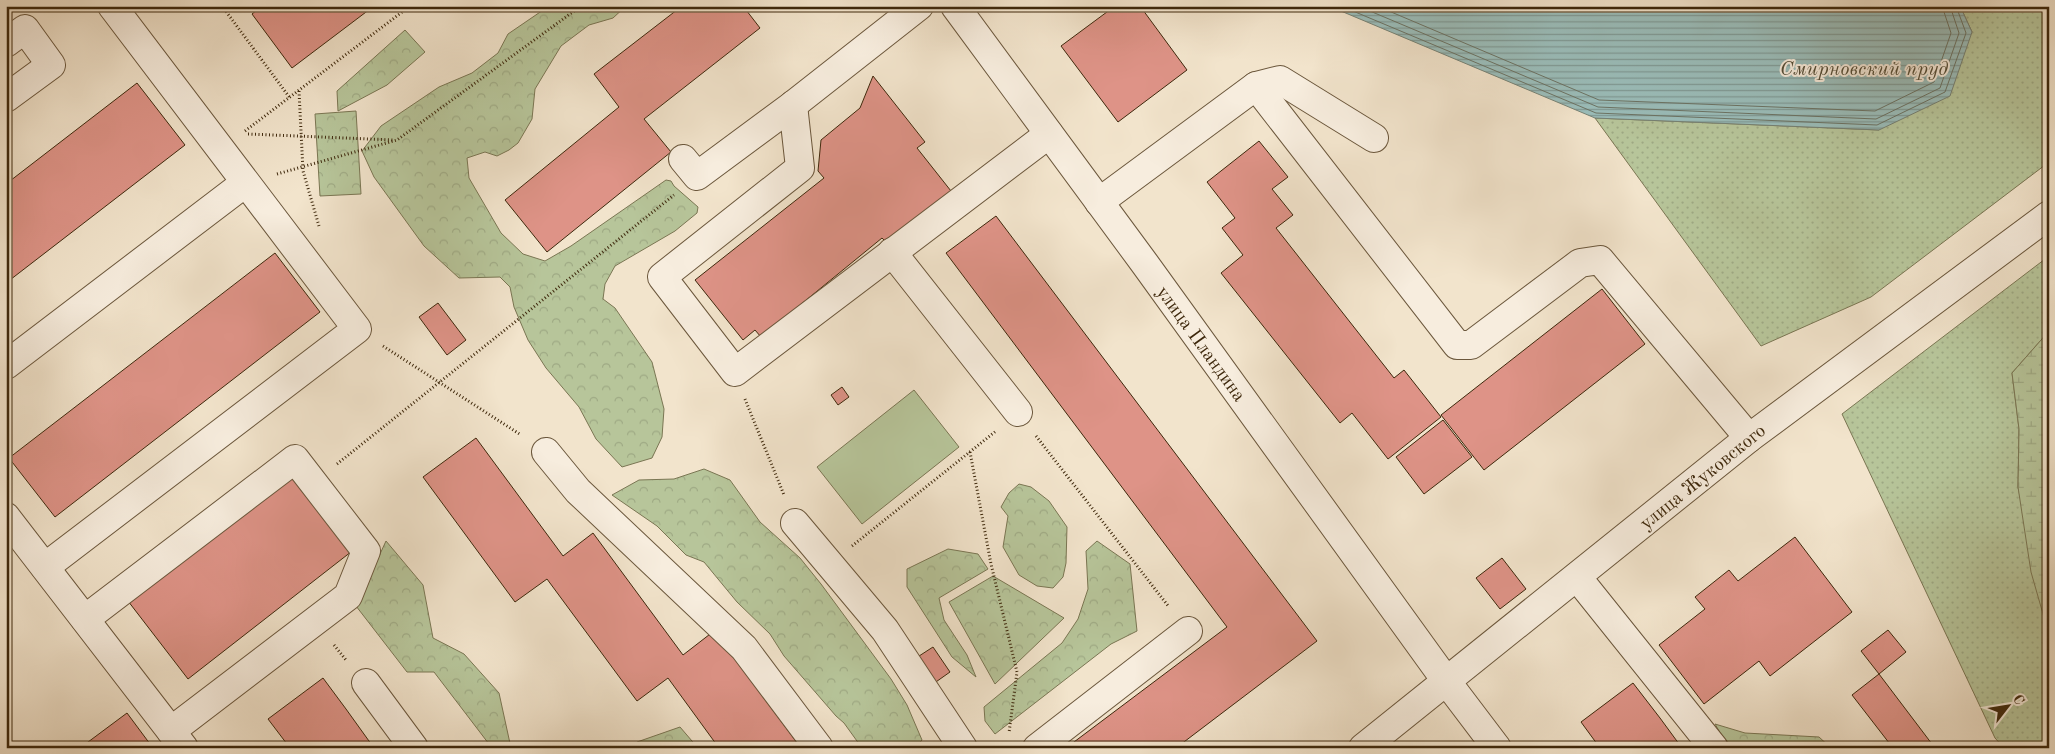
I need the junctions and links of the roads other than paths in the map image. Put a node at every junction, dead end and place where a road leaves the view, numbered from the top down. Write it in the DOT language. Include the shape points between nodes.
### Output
graph roads {
  1 [pos="112,6"];
  2 [pos="919,6"];
  3 [pos="955,6"];
  4 [pos="6,43"];
  5 [pos="1256,86"];
  6 [pos="6,98"];
  7 [pos="793,105"];
  8 [pos="1049,134"];
  9 [pos="1374,138"];
  10 [pos="690,168"];
  11 [pos="246,183"];
  12 [pos="1099,202"];
  13 [pos="2049,215"];
  14 [pos="892,252"];
  15 [pos="6,365"];
  16 [pos="1018,412"];
  17 [pos="1748,438"];
  18 [pos="546,452"];
  19 [pos="6,517"];
  20 [pos="795,523"];
  21 [pos="45,567"];
  22 [pos="1577,577"];
  23 [pos="85,619"];
  24 [pos="1188,631"];
  25 [pos="1447,682"];
  26 [pos="366,683"];
  27 [pos="178,739"];
  28 [pos="414,748"];
  29 [pos="818,748"];
  30 [pos="963,748"];
  31 [pos="1037,748"];
  32 [pos="1363,748"];
  33 [pos="1497,748"];
  34 [pos="1714,748"];
  1 -- 11 [label="street"];
  2 -- 7 [label="street"];
  3 -- 8 [label="street, улица Пландина"];
  4 -- 6 [label="street" via="25,29 51,65"];
  5 -- 9 [label="street" via="1280,80"];
  5 -- 12 [label="street"];
  5 -- 17 [label="street" via="1457,345 1471,345 1580,263 1600,260"];
  7 -- 10 [label="street"];
  7 -- 14 [label="street" via="800,168 662,277 735,372"];
  8 -- 12 [label="street, улица Пландина"];
  8 -- 14 [label="street"];
  11 -- 15 [label="street"];
  11 -- 21 [label="street" via="357,329"];
  12 -- 25 [label="street, улица Пландина"];
  13 -- 17 [label="street, улица Жуковского"];
  14 -- 16 [label="street"];
  17 -- 22 [label="street, улица Жуковского"];
  18 -- 29 [label="street" via="578,491 744,648"];
  19 -- 21 [label="street"];
  20 -- 30 [label="street" via="886,630"];
  21 -- 23 [label="street"];
  22 -- 25 [label="street, улица Жуковского"];
  22 -- 34 [label="street"];
  23 -- 27 [label="street"];
  23 -- 27 [label="street" via="295,459 314,483 366,551 348,596"];
  24 -- 31 [label="street"];
  25 -- 32 [label="street, улица Жуковского"];
  25 -- 33 [label="street, улица Пландина"];
  26 -- 28 [label="street"];
}
